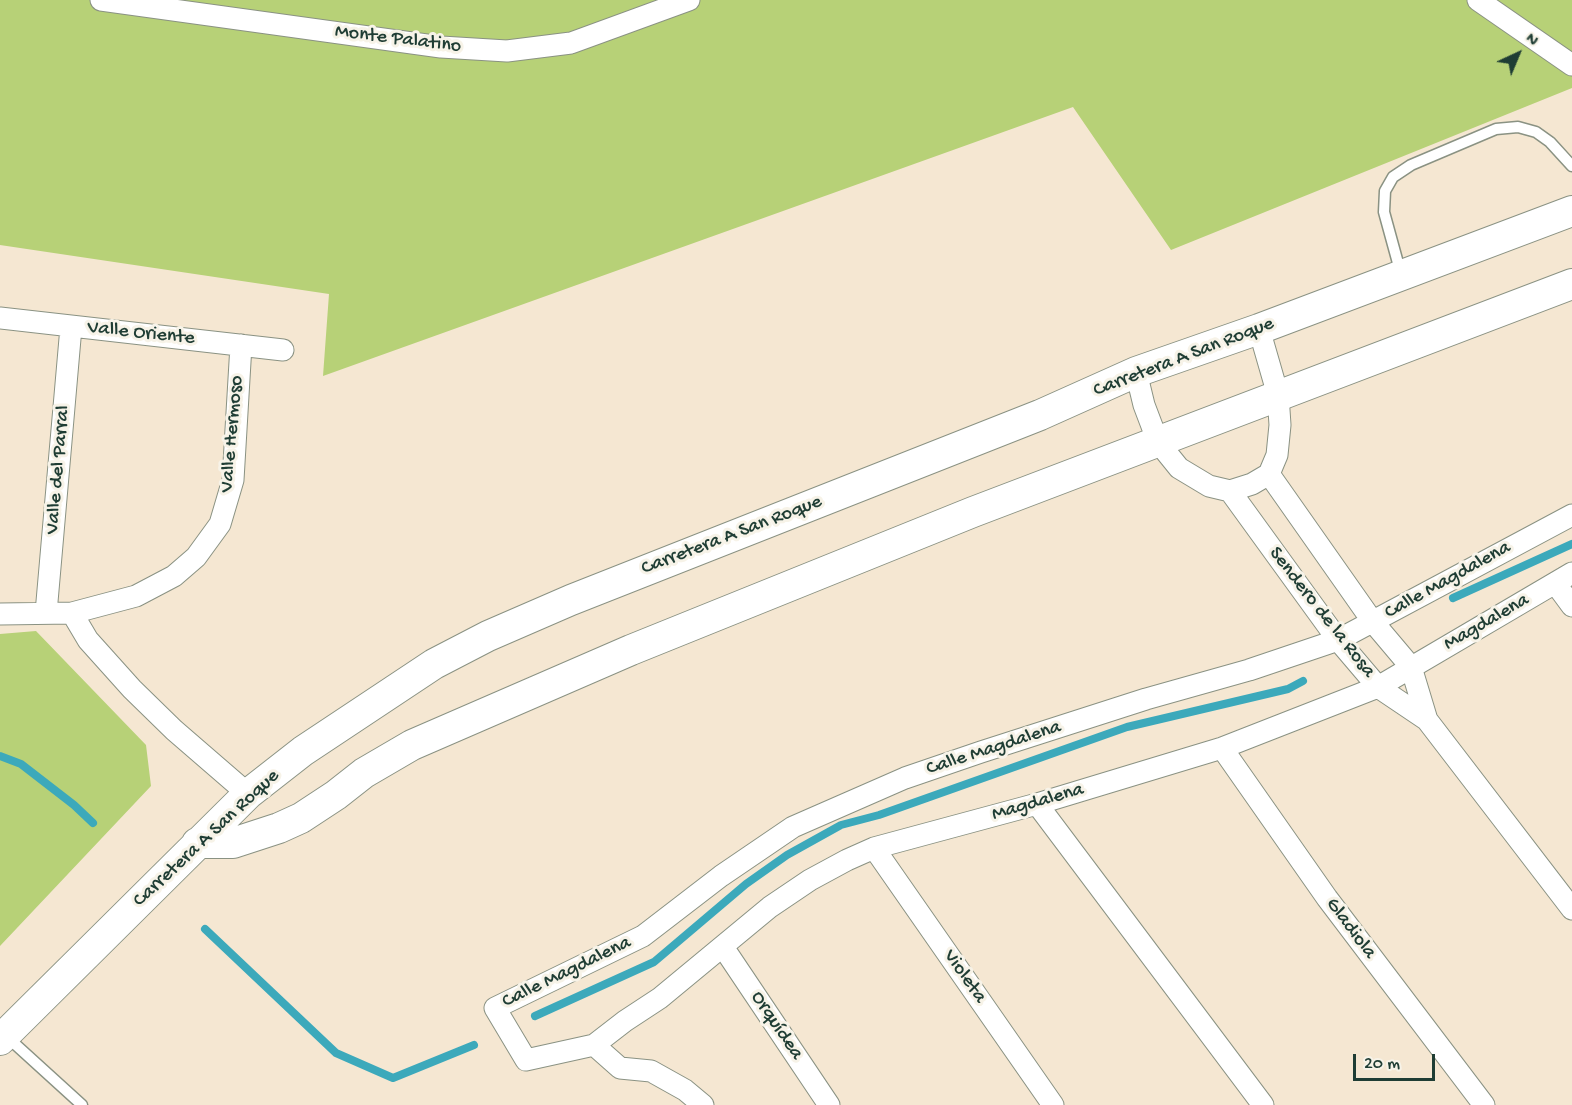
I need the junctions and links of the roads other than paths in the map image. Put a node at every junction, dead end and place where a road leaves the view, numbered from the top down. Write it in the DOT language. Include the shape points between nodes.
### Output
graph roads {
  1 [pos="689,0"];
  2 [pos="1478,0"];
  3 [pos="111,1"];
  4 [pos="1572,65"];
  5 [pos="1572,166"];
  6 [pos="1572,211"];
  7 [pos="1402,276"];
  8 [pos="1572,284"];
  9 [pos="0,318"];
  10 [pos="72,327"];
  11 [pos="1259,329"];
  12 [pos="241,345"];
  13 [pos="282,350"];
  14 [pos="1136,372"];
  15 [pos="1278,395"];
  16 [pos="1158,442"];
  17 [pos="1269,474"];
  18 [pos="1230,491"];
  19 [pos="1572,515"];
  20 [pos="1563,578"];
  21 [pos="1572,606"];
  22 [pos="46,613"];
  23 [pos="72,613"];
  24 [pos="0,614"];
  25 [pos="1372,622"];
  26 [pos="1338,640"];
  27 [pos="1411,667"];
  28 [pos="1378,687"];
  29 [pos="1427,720"];
  30 [pos="1222,748"];
  31 [pos="248,794"];
  32 [pos="1037,804"];
  33 [pos="197,843"];
  34 [pos="874,848"];
  35 [pos="1572,909"];
  36 [pos="723,947"];
  37 [pos="3,1038"];
  38 [pos="594,1045"];
  39 [pos="526,1060"];
  40 [pos="82,1105"];
  41 [pos="703,1105"];
  42 [pos="830,1105"];
  43 [pos="1053,1105"];
  44 [pos="1263,1105"];
  45 [pos="1484,1105"];
  1 -- 3 [label="street, Monte Palatino" via="571,43 507,51 441,47"];
  2 -- 4 [label="street"];
  5 -- 7 [label="lane" via="1550,142 1536,132 1518,127 1496,129 1411,165 1393,177 1385,191 1384,212"];
  6 -- 7 [label="main road, Carretera A San Roque"];
  7 -- 11 [label="main road, Carretera A San Roque"];
  8 -- 15 [label="main road"];
  9 -- 10 [label="street, Valle Oriente"];
  10 -- 12 [label="street, Valle Oriente"];
  10 -- 22 [label="street, Valle del Parral"];
  11 -- 14 [label="main road, Carretera A San Roque"];
  11 -- 15 [label="street"];
  12 -- 13 [label="street, Valle Oriente"];
  12 -- 23 [label="street, Valle Hermoso" via="233,480 220,524 196,557 174,576 136,596"];
  14 -- 16 [label="street"];
  14 -- 31 [label="main road, Carretera A San Roque" via="1040,415 488,636 434,664 375,702"];
  15 -- 16 [label="main road"];
  15 -- 17 [label="street" via="1277,455"];
  16 -- 18 [label="street" via="1179,468 1193,478"];
  16 -- 33 [label="main road" via="841,565 475,717 412,745 301,818 279,828 233,843"];
  17 -- 18 [label="street"];
  17 -- 25 [label="street, Sendero de la Rosa"];
  18 -- 26 [label="street, Sendero de la Rosa"];
  19 -- 25 [label="street, Calle Magdalena"];
  20 -- 21 [label="street"];
  20 -- 27 [label="street, Magdalena"];
  22 -- 23 [label="street, Valle Hermoso"];
  22 -- 24 [label="street, Valle Hermoso"];
  23 -- 31 [label="street" via="88,640 132,689"];
  25 -- 26 [label="street, Calle Magdalena"];
  25 -- 27 [label="street, Sendero de la Rosa"];
  26 -- 28 [label="street, Sendero de la Rosa"];
  26 -- 39 [label="street, Calle Magdalena" via="905,778 793,827 644,936 495,1008"];
  27 -- 28 [label="street, Magdalena"];
  27 -- 29 [label="street, Sendero de la Rosa"];
  28 -- 29 [label="street, Sendero de la Rosa"];
  28 -- 30 [label="street, Magdalena"];
  29 -- 35 [label="street, Sendero de la Rosa"];
  30 -- 32 [label="street, Magdalena"];
  30 -- 45 [label="street, Gladiola" via="1327,898"];
  31 -- 33 [label="main road, Carretera A San Roque"];
  32 -- 34 [label="street, Magdalena"];
  32 -- 44 [label="street"];
  33 -- 37 [label="main road, Carretera A San Roque"];
  34 -- 36 [label="street, Magdalena" via="810,880 770,907"];
  34 -- 43 [label="street, Violeta"];
  36 -- 38 [label="street, Magdalena"];
  36 -- 42 [label="street, Orquídea"];
  37 -- 40 [label="lane"];
  38 -- 39 [label="street, Magdalena"];
  38 -- 41 [label="street" via="620,1068 651,1071 686,1090"];
}
